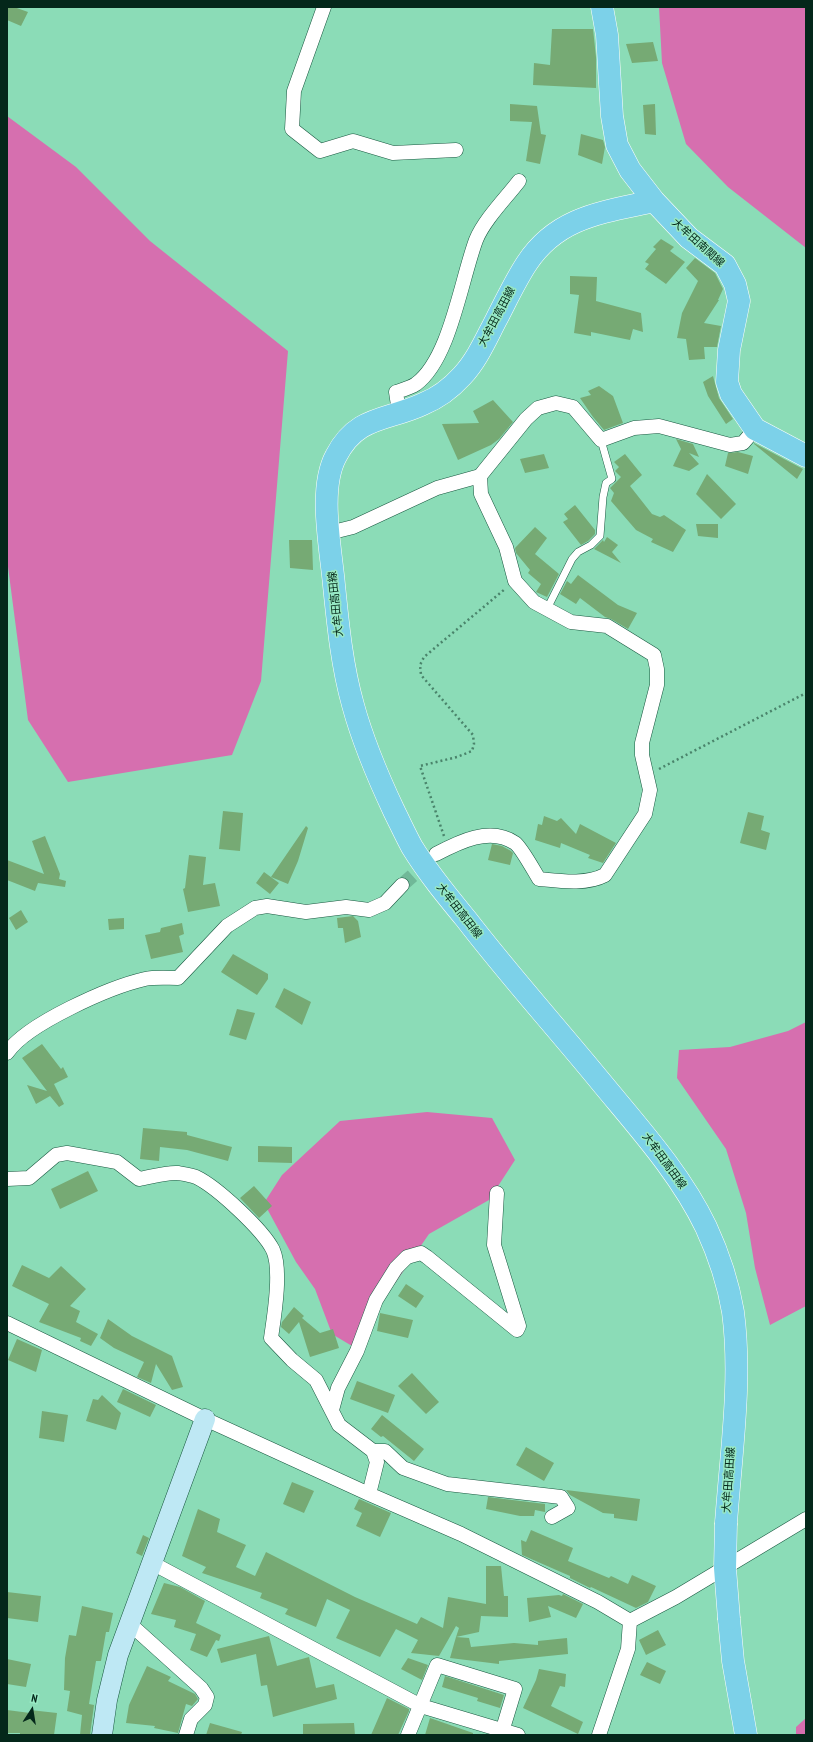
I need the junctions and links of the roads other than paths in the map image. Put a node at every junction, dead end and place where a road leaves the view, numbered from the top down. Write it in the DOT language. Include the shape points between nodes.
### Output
graph roads {
  1 [pos="324,7"];
  2 [pos="602,7"];
  3 [pos="456,150"];
  4 [pos="519,181"];
  5 [pos="654,201"];
  6 [pos="399,412"];
  7 [pos="756,429"];
  8 [pos="601,440"];
  9 [pos="806,456"];
  10 [pos="480,476"];
  11 [pos="329,533"];
  12 [pos="547,609"];
  13 [pos="436,854"];
  14 [pos="402,885"];
  15 [pos="7,1053"];
  16 [pos="7,1179"];
  17 [pos="497,1193"];
  18 [pos="7,1323"];
  19 [pos="332,1410"];
  20 [pos="204,1419"];
  21 [pos="373,1451"];
  22 [pos="369,1494"];
  23 [pos="552,1517"];
  24 [pos="806,1519"];
  25 [pos="152,1563"];
  26 [pos="630,1621"];
  27 [pos="130,1624"];
  28 [pos="421,1706"];
  29 [pos="501,1733"];
  30 [pos="102,1735"];
  31 [pos="186,1735"];
  32 [pos="408,1735"];
  33 [pos="518,1735"];
  34 [pos="599,1735"];
  35 [pos="746,1735"];
  1 -- 3 [label="street" via="294,91 292,129 320,151 353,141 393,153"];
  2 -- 5 [label="main road, 大牟田南関線" via="617,145 630,170"];
  4 -- 6 [label="street" via="477,239 441,352 429,372 415,385 396,392"];
  5 -- 6 [label="main road, 大牟田高田線" via="592,215 567,225 546,240 528,262 475,359 461,377 441,394 421,405"];
  5 -- 7 [label="main road, 大牟田南関線" via="689,238 725,266 735,284 739,301 729,350 727,382 731,394"];
  6 -- 11 [label="main road, 大牟田高田線" via="366,423 348,437 334,459 328,486"];
  7 -- 8 [label="street" via="743,443 730,445 659,426 634,428"];
  7 -- 9 [label="main road, 大牟田南関線"];
  8 -- 10 [label="street" via="573,407 556,403 538,408"];
  8 -- 12 [label="lane" via="612,479 606,483 603,497 600,536 572,559"];
  10 -- 11 [label="street" via="437,488 353,527"];
  10 -- 12 [label="street" via="481,494 506,547 515,581 534,602"];
  11 -- 35 [label="main road, 大牟田高田線, bridge" via="340,645 352,704 376,774 412,847 491,951 639,1127 682,1185 705,1226 724,1271 732,1309 736,1349 725,1568 733,1660"];
  12 -- 13 [label="street" via="571,622 607,626 654,655 657,685 642,743 642,755 650,790 645,814 605,875 594,880 539,879 515,843 497,836 479,836"];
  14 -- 15 [label="street" via="385,903 370,910 346,907 306,912 267,906 255,908 227,926 178,978 146,979 104,992 32,1028 12,1045"];
  16 -- 19 [label="street" via="29,1178 56,1155 68,1153 117,1162 139,1179 177,1173 196,1177 219,1193 257,1228 273,1251 277,1274 271,1338 316,1380"];
  17 -- 19 [label="street" via="494,1245 518,1326 517,1330 421,1253 407,1257 396,1268 376,1300 357,1351 338,1388"];
  18 -- 20 [label="street"];
  19 -- 21 [label="street" via="339,1425"];
  20 -- 22 [label="street"];
  20 -- 25 [label="street"];
  21 -- 22 [label="street" via="377,1462"];
  21 -- 23 [label="street" via="384,1451 403,1468 446,1484 560,1497 568,1508"];
  22 -- 26 [label="street" via="461,1534 598,1602"];
  24 -- 26 [label="street" via="676,1597"];
  25 -- 27 [label="street"];
  25 -- 28 [label="street"];
  26 -- 34 [label="street" via="628,1648"];
  27 -- 30 [label="street" via="118,1655"];
  27 -- 31 [label="street" via="201,1688 207,1697 204,1705 191,1719"];
  28 -- 29 [label="street"];
  28 -- 29 [label="street" via="437,1665 515,1689"];
  28 -- 32 [label="street"];
  29 -- 33 [label="street"];
}
